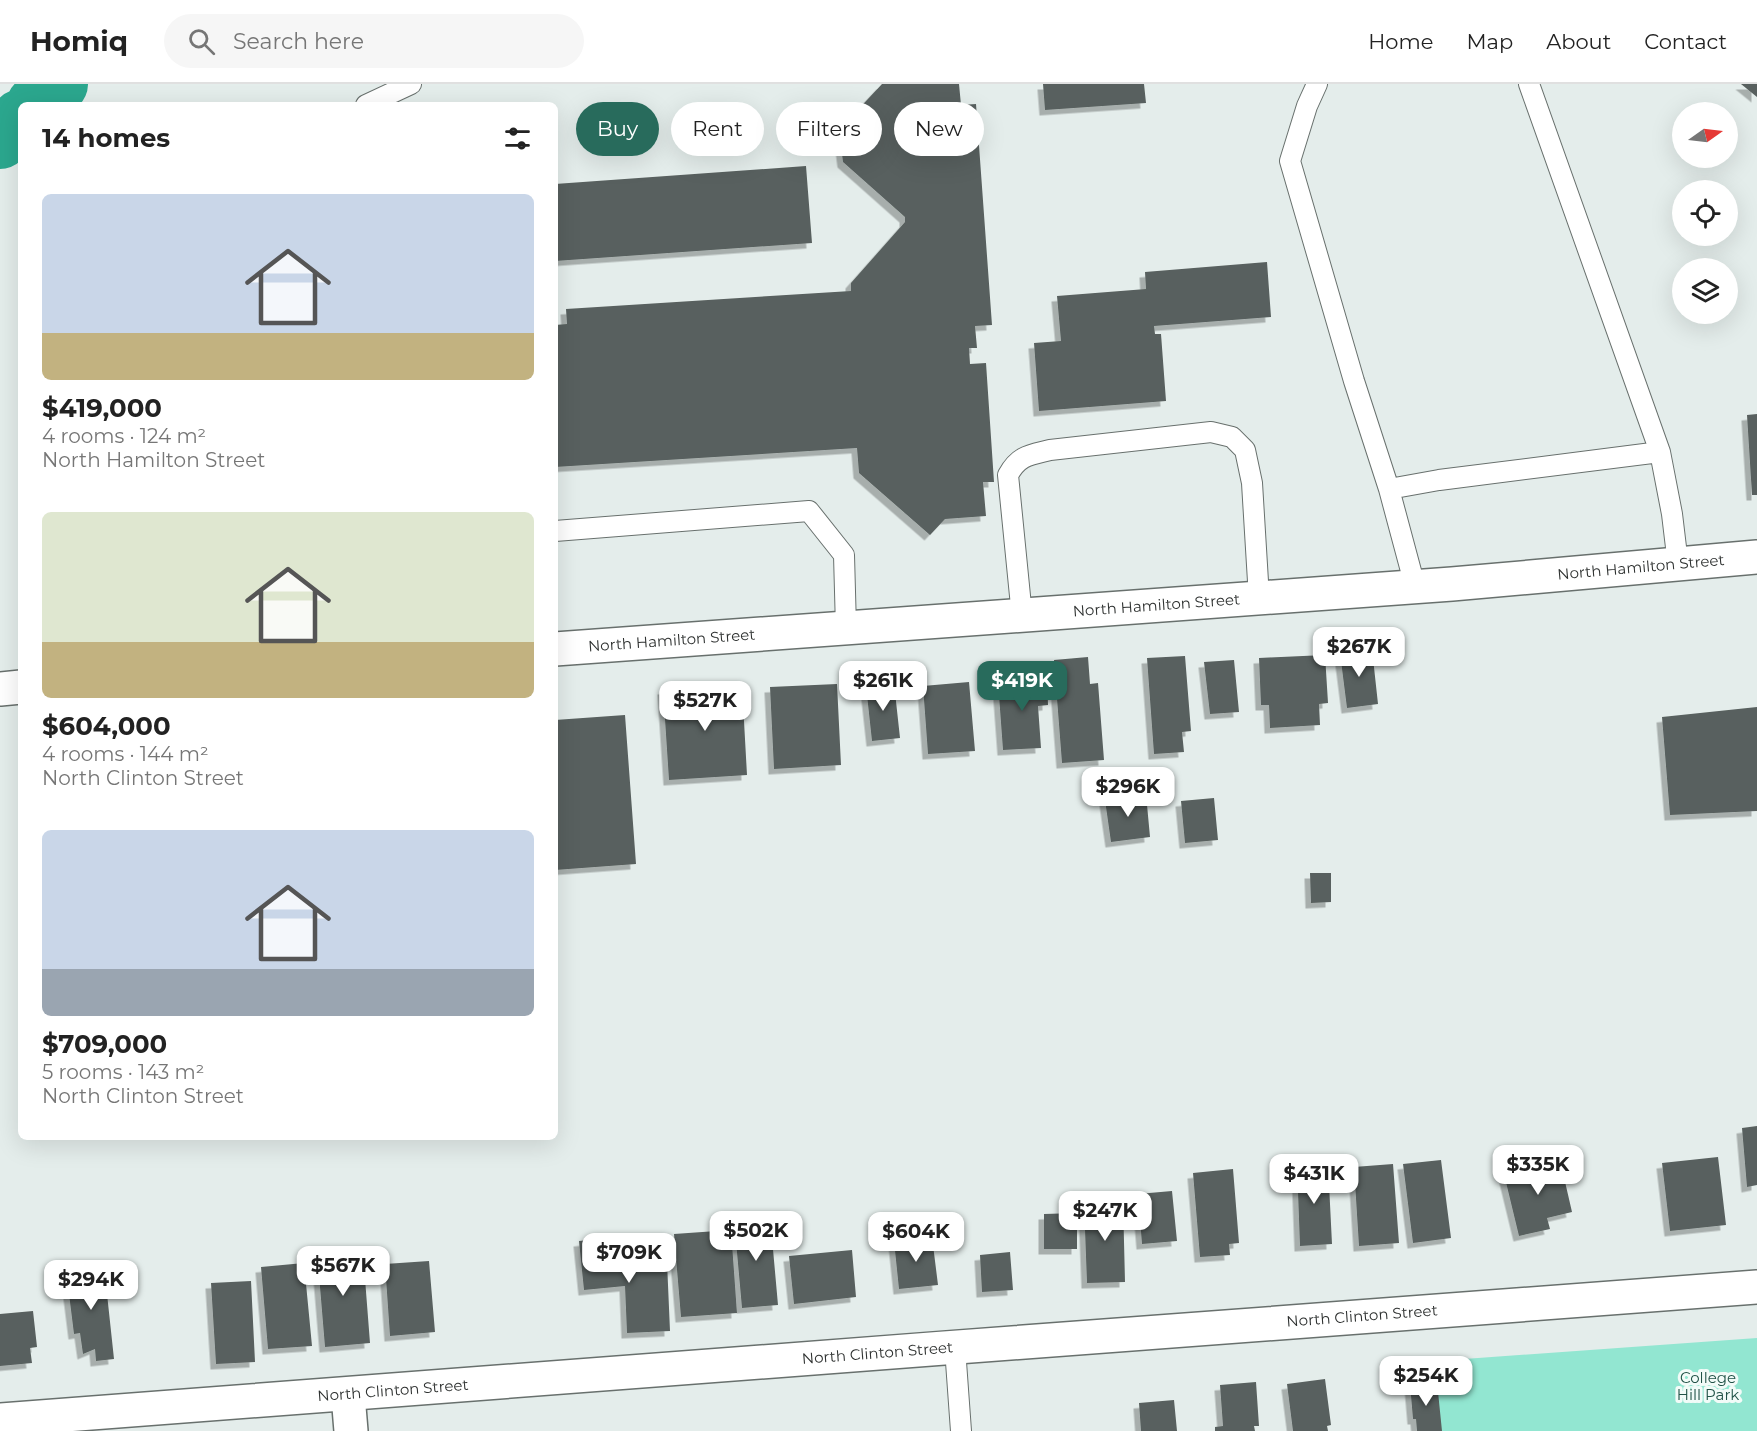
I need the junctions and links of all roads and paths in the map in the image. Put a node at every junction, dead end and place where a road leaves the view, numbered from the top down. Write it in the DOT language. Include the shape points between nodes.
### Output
graph roads {
  1 [pos="411,84"];
  2 [pos="1317,84"];
  3 [pos="1529,84"];
  4 [pos="372,102"];
  5 [pos="1660,452"];
  6 [pos="1389,489"];
  7 [pos="558,531"];
  8 [pos="1757,557"];
  9 [pos="1678,564"];
  10 [pos="1415,586"];
  11 [pos="1259,598"];
  12 [pos="1022,616"];
  13 [pos="846,628"];
  14 [pos="558,649"];
  15 [pos="18,687"];
  16 [pos="0,689"];
  17 [pos="1757,1287"];
  18 [pos="956,1348"];
  19 [pos="348,1395"];
  20 [pos="0,1420"];
  21 [pos="351,1431"];
  22 [pos="961,1431"];
  1 -- 4 [label="lane"];
  2 -- 6 [label="lane" via="1290,161"];
  3 -- 5 [label="lane"];
  5 -- 6 [label="lane"];
  5 -- 9 [label="lane"];
  6 -- 10 [label="lane"];
  7 -- 13 [label="lane" via="809,511 844,555"];
  8 -- 9 [label="street, North Hamilton Street"];
  9 -- 10 [label="street, North Hamilton Street"];
  10 -- 11 [label="street, North Hamilton Street"];
  11 -- 12 [label="street, North Hamilton Street"];
  11 -- 12 [label="lane" via="1252,483 1245,450 1232,437 1211,432 1050,450 1015,462 1008,475"];
  12 -- 13 [label="street, North Hamilton Street"];
  13 -- 14 [label="street, North Hamilton Street"];
  15 -- 16 [label="street"];
  17 -- 18 [label="street, North Clinton Street"];
  18 -- 19 [label="street, North Clinton Street"];
  18 -- 22 [label="lane"];
  19 -- 20 [label="street, North Clinton Street"];
  19 -- 21 [label="street"];
}
